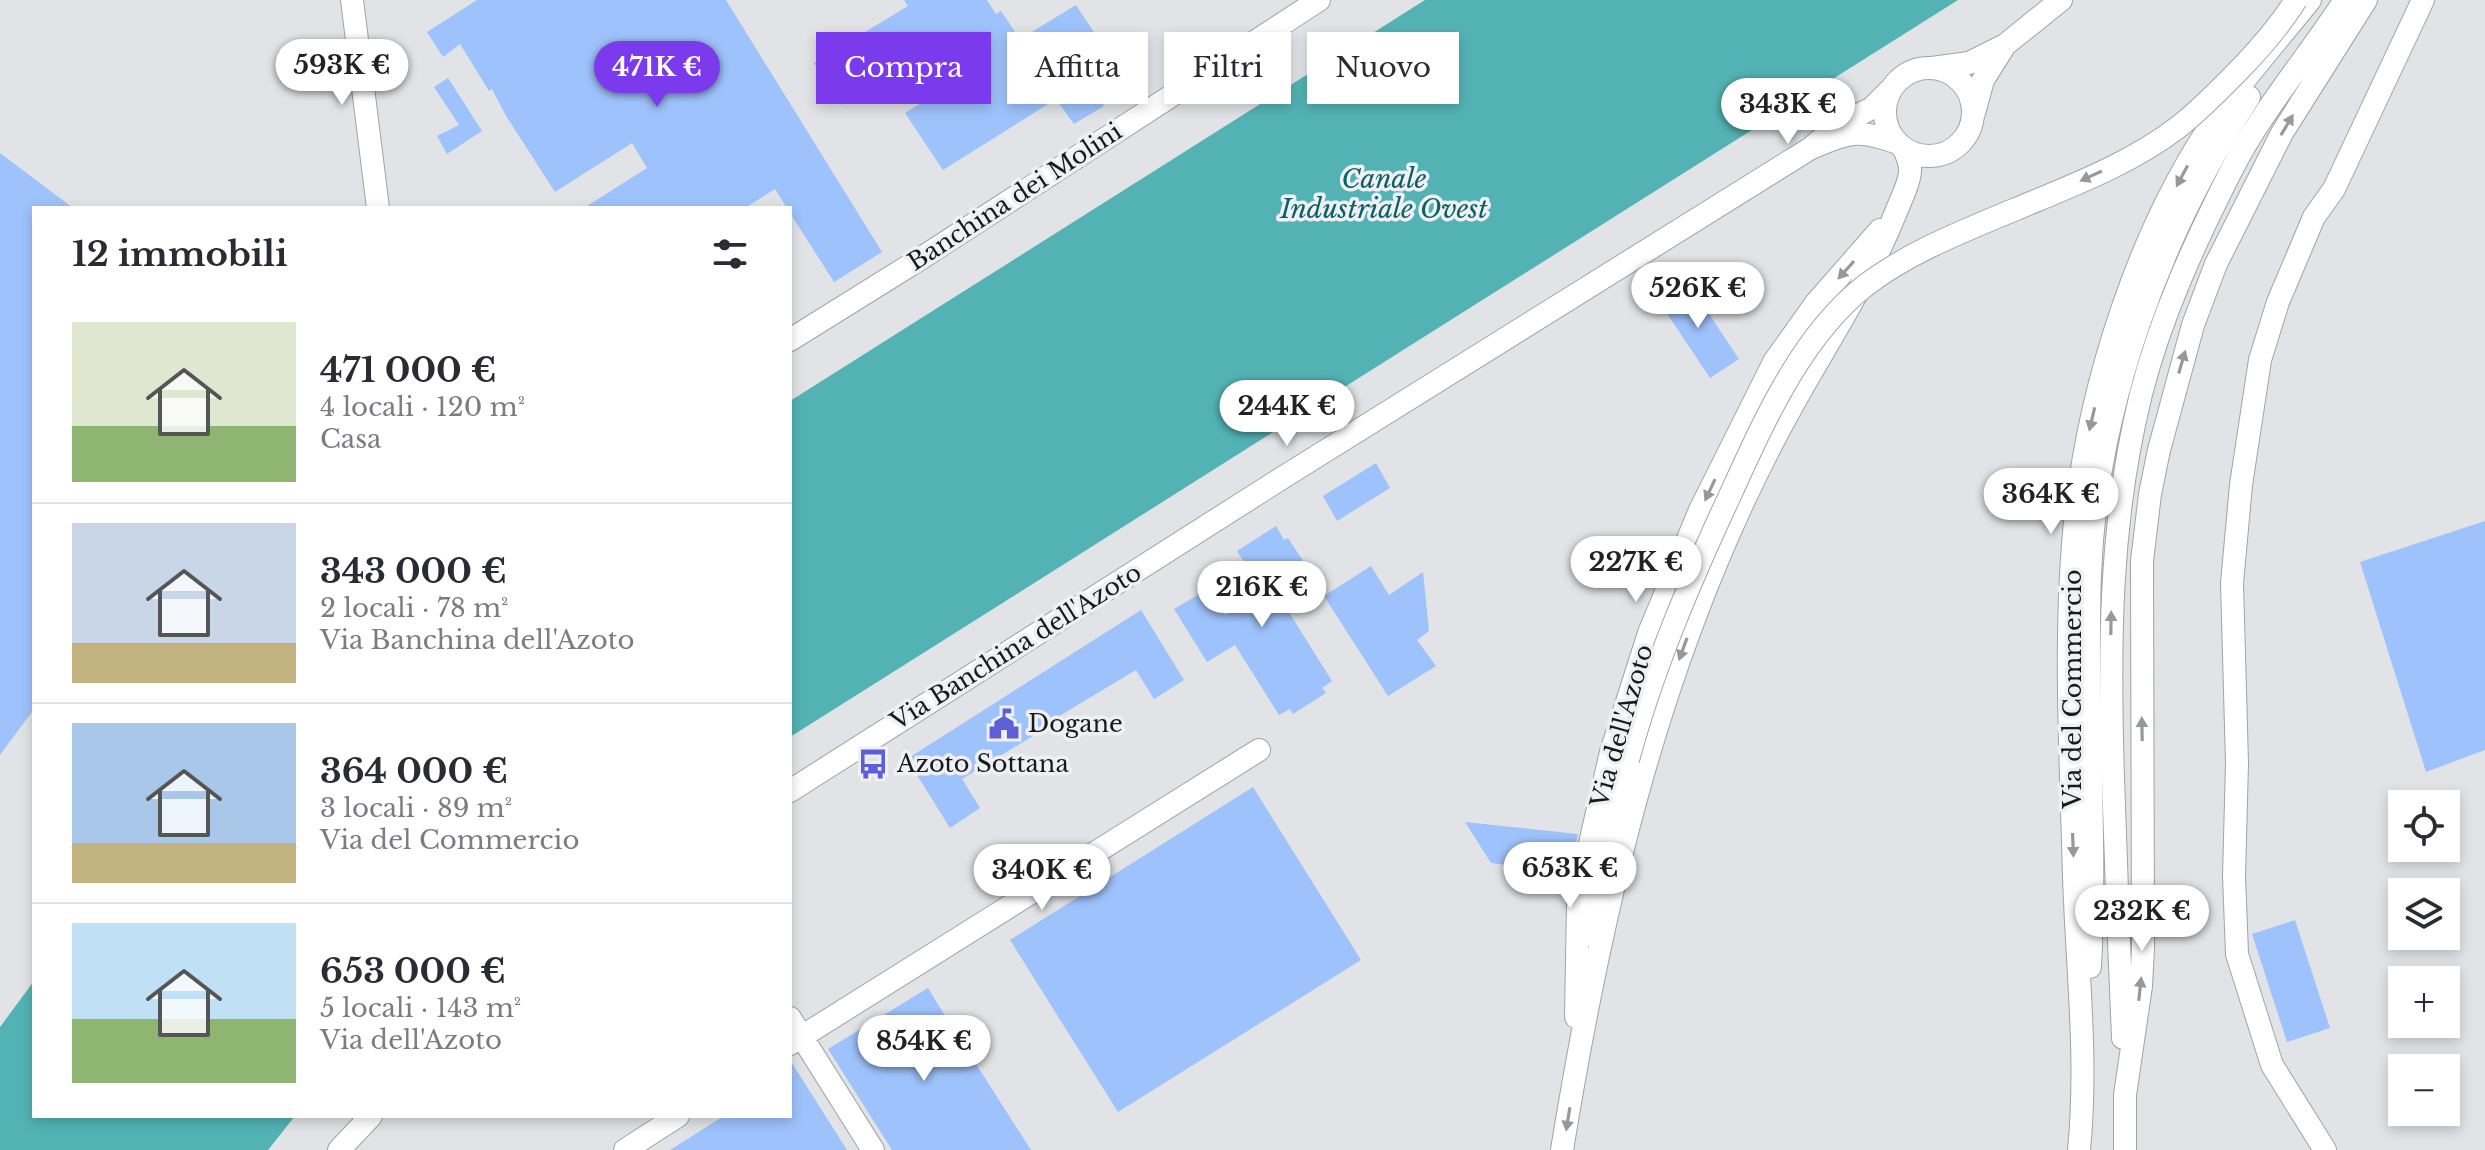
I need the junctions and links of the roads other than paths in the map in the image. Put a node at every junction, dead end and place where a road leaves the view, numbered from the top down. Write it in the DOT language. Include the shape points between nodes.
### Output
graph roads {
  1 [pos="352,0"];
  2 [pos="1319,0"];
  3 [pos="2061,0"];
  4 [pos="2296,0"];
  5 [pos="2311,0"];
  6 [pos="2345,0"];
  7 [pos="2366,0"];
  8 [pos="2423,0"];
  9 [pos="2005,45"];
  10 [pos="1932,68"];
  11 [pos="1895,85"];
  12 [pos="1973,118"];
  13 [pos="1901,146"];
  14 [pos="1811,148"];
  15 [pos="378,206"];
  16 [pos="1896,211"];
  17 [pos="792,339"];
  18 [pos="1259,750"];
  19 [pos="792,790"];
  20 [pos="794,1033"];
  21 [pos="1575,1071"];
  22 [pos="2125,1095"];
  23 [pos="2084,1100"];
  24 [pos="369,1118"];
  25 [pos="675,1118"];
  26 [pos="339,1150"];
  27 [pos="625,1150"];
  28 [pos="873,1150"];
  29 [pos="1562,1150"];
  30 [pos="2079,1150"];
  31 [pos="2125,1150"];
  32 [pos="2325,1150"];
  1 -- 15 [label="street"];
  2 -- 17 [label="street, Banchina dei Molini"];
  3 -- 9 [label="street"];
  4 -- 21 [label="street, Via dell'Azoto, one-way, bridge" via="2256,52 2175,130 2095,174 1918,252 1864,287 1802,358 1749,453 1664,644 1595,895"];
  5 -- 23 [label="street" via="2232,123 2161,264 2107,443 2090,570 2093,920"];
  5 -- 23 [label="street, Via del Commercio, one-way" via="2215,120 2157,224 2120,318 2091,425 2077,511 2070,614"];
  22 -- 6 [label="street, one-way" via="2111,622 2114,549 2130,446 2156,344 2233,167"];
  22 -- 7 [label="street, one-way" via="2143,949 2142,561 2159,450 2193,325 2216,264 2282,133"];
  8 -- 32 [label="street" via="2334,189 2314,217 2278,302 2260,360 2232,583 2237,954 2272,1065"];
  9 -- 10 [label="street" via="1969,63"];
  9 -- 12 [label="street" via="1983,80"];
  10 -- 11 [label="street" via="1918,70"];
  10 -- 12 [label="street" via="1958,80 1967,91"];
  11 -- 13 [label="street" via="1885,111 1887,126"];
  11 -- 14 [label="street" via="1872,108 1837,126"];
  12 -- 13 [label="street" via="1960,144 1947,153 1918,155"];
  13 -- 14 [label="street" via="1858,132"];
  13 -- 16 [label="street, Via dell'Azoto" via="1910,172"];
  14 -- 19 [label="street, Via Banchina dell'Azoto"];
  16 -- 21 [label="street, Via dell'Azoto, one-way" via="1882,247 1744,500 1685,642 1627,831"];
  16 -- 21 [label="street, Via dell'Azoto, one-way" via="1816,303 1774,362 1700,510 1649,633 1611,752 1582,878"];
  18 -- 20 [label="street"];
  20 -- 28 [label="street"];
  21 -- 29 [label="street, Via dell'Azoto, one-way"];
  22 -- 31 [label="street"];
  23 -- 30 [label="street, Via del Commercio"];
  24 -- 26 [label="street"];
  25 -- 27 [label="street"];
}
